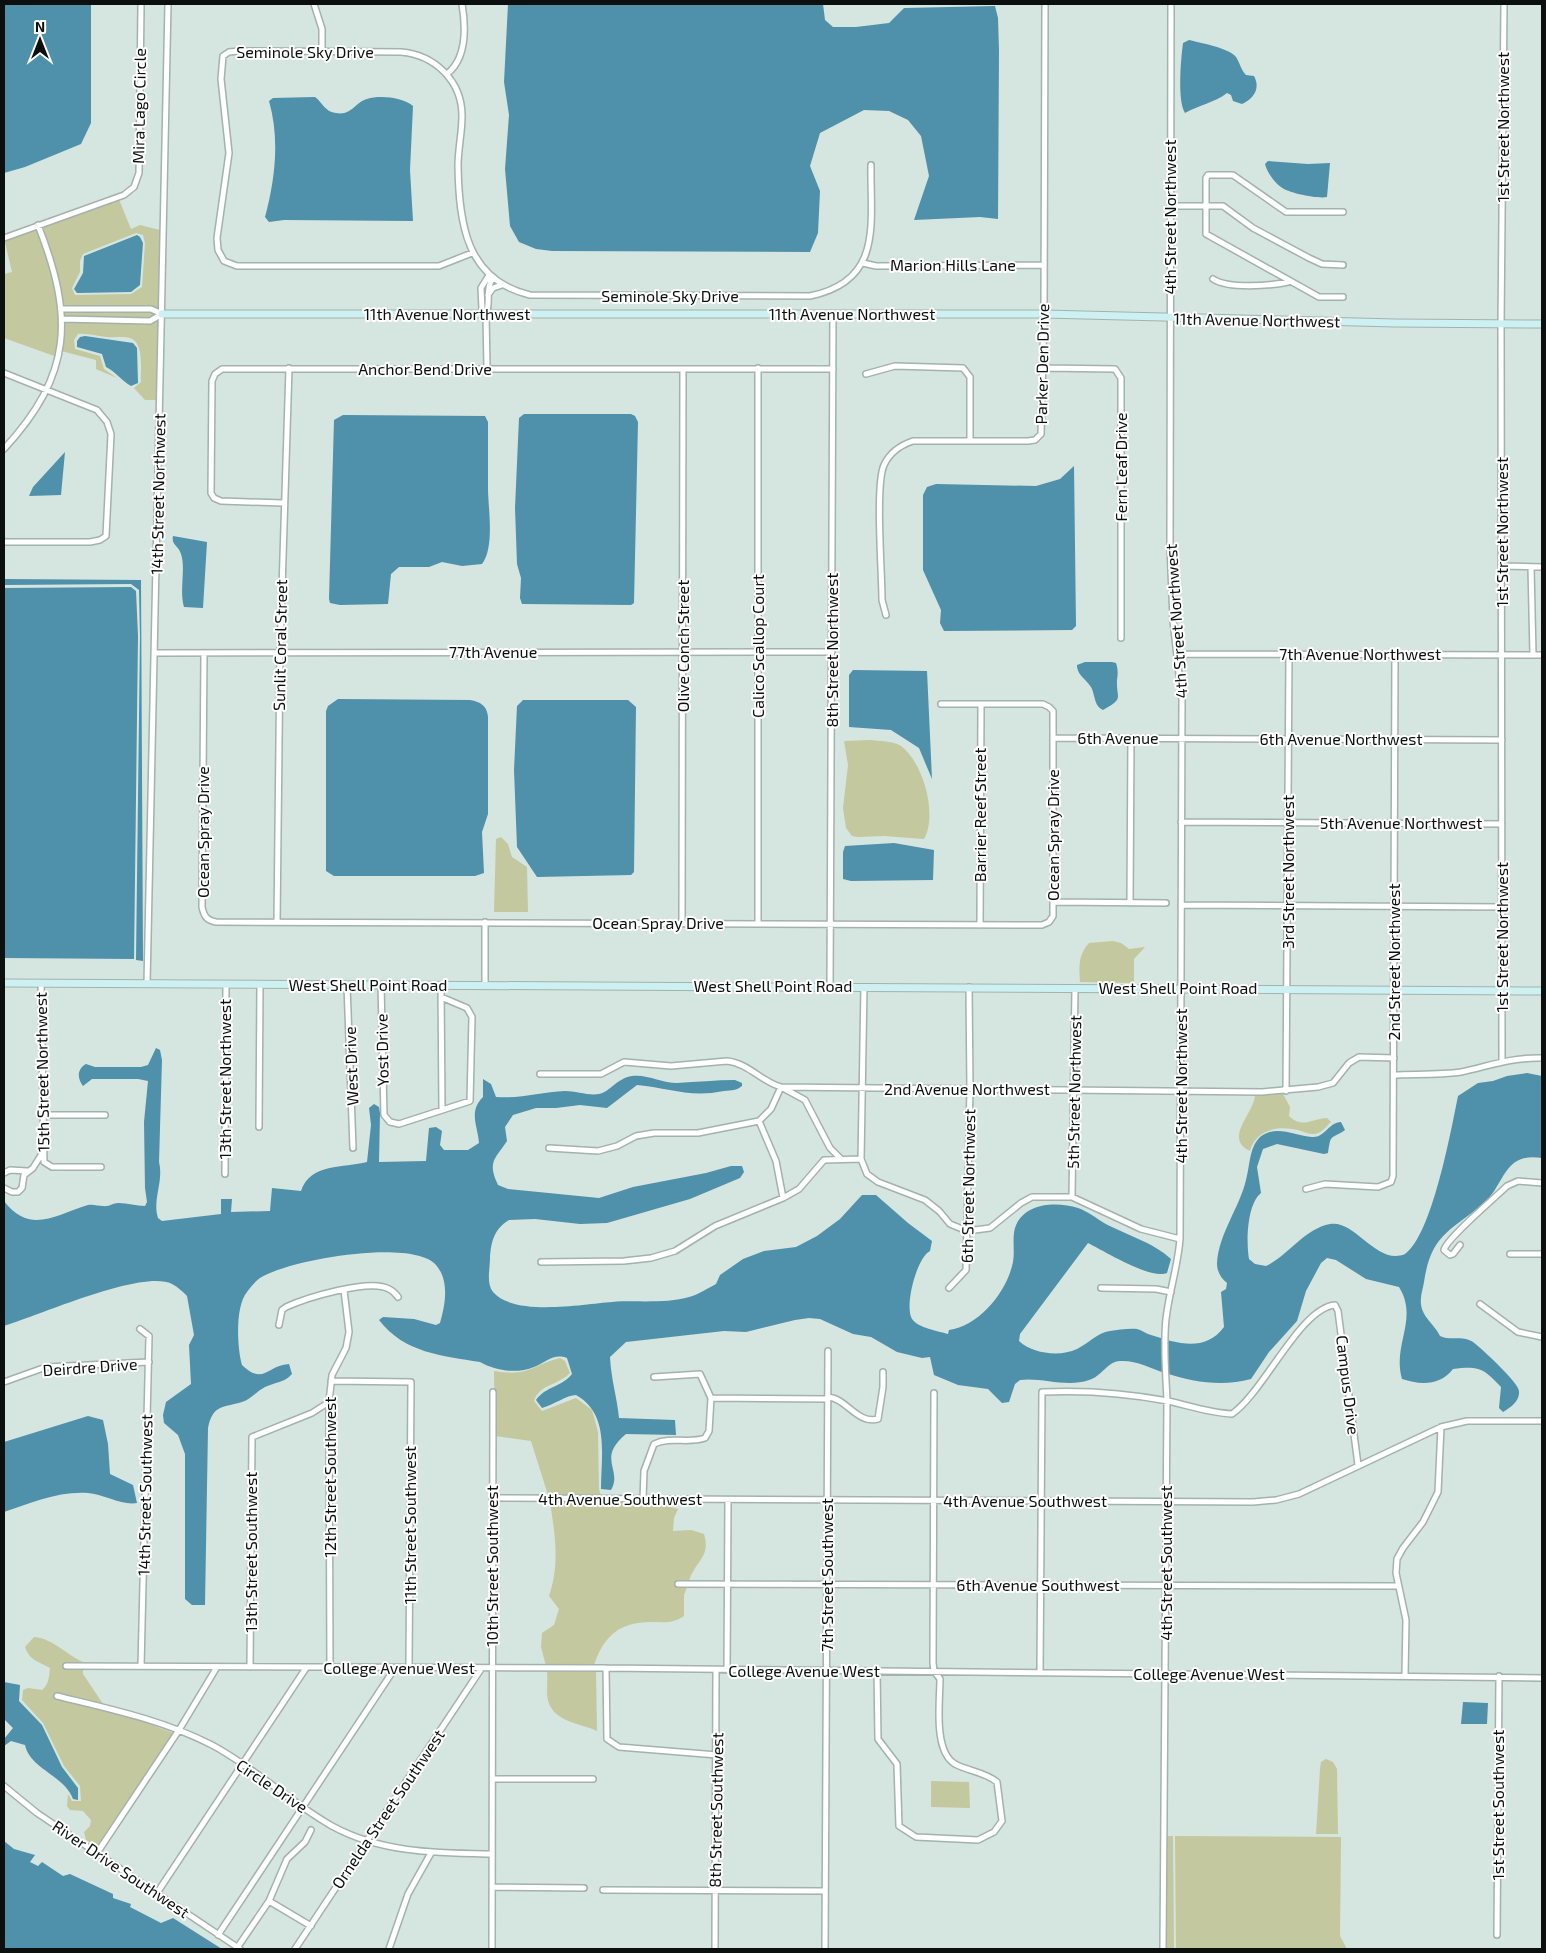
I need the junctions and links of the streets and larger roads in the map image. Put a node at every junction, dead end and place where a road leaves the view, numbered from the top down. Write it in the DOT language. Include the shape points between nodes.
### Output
graph roads {
  1 [pos="141,4"];
  2 [pos="168,4"];
  3 [pos="314,4"];
  4 [pos="462,4"];
  5 [pos="1045,4"];
  6 [pos="1171,4"];
  7 [pos="1504,4"];
  8 [pos="322,52"];
  9 [pos="447,74"];
  10 [pos="871,165"];
  11 [pos="1170,206"];
  12 [pos="1206,206"];
  13 [pos="1343,212"];
  14 [pos="38,225"];
  15 [pos="4,238"];
  16 [pos="472,253"];
  17 [pos="864,263"];
  18 [pos="1044,265"];
  19 [pos="1343,265"];
  20 [pos="490,277"];
  21 [pos="1213,279"];
  22 [pos="1289,282"];
  23 [pos="502,285"];
  24 [pos="488,295"];
  25 [pos="1342,297"];
  26 [pos="62,309"];
  27 [pos="162,314"];
  28 [pos="486,314"];
  29 [pos="832,314"];
  30 [pos="1044,314"];
  31 [pos="1170,318"];
  32 [pos="62,319"];
  33 [pos="1501,324"];
  34 [pos="1542,324"];
  35 [pos="289,368"];
  36 [pos="758,368"];
  37 [pos="1043,368"];
  38 [pos="487,369"];
  39 [pos="683,369"];
  40 [pos="833,369"];
  41 [pos="4,373"];
  42 [pos="866,374"];
  43 [pos="47,390"];
  44 [pos="970,440"];
  45 [pos="4,449"];
  46 [pos="283,502"];
  47 [pos="4,542"];
  48 [pos="1502,566"];
  49 [pos="1531,567"];
  50 [pos="1542,567"];
  51 [pos="886,615"];
  52 [pos="1121,638"];
  53 [pos="280,652"];
  54 [pos="683,652"];
  55 [pos="758,652"];
  56 [pos="832,652"];
  57 [pos="155,653"];
  58 [pos="204,653"];
  59 [pos="1178,654"];
  60 [pos="1289,654"];
  61 [pos="1395,655"];
  62 [pos="1502,655"];
  63 [pos="1533,655"];
  64 [pos="1542,655"];
  65 [pos="941,704"];
  66 [pos="981,704"];
  67 [pos="1054,738"];
  68 [pos="1131,738"];
  69 [pos="1181,738"];
  70 [pos="1289,739"];
  71 [pos="1396,740"];
  72 [pos="1502,740"];
  73 [pos="1181,822"];
  74 [pos="1289,822"];
  75 [pos="1395,823"];
  76 [pos="1502,824"];
  77 [pos="1053,902"];
  78 [pos="1130,902"];
  79 [pos="1166,903"];
  80 [pos="1181,905"];
  81 [pos="1288,906"];
  82 [pos="1395,907"];
  83 [pos="1502,907"];
  84 [pos="277,922"];
  85 [pos="485,922"];
  86 [pos="682,923"];
  87 [pos="758,924"];
  88 [pos="832,925"];
  89 [pos="980,925"];
  90 [pos="4,983"];
  91 [pos="41,983"];
  92 [pos="146,984"];
  93 [pos="226,984"];
  94 [pos="260,984"];
  95 [pos="347,985"];
  96 [pos="381,985"];
  97 [pos="441,985"];
  98 [pos="485,985"];
  99 [pos="830,987"];
  100 [pos="864,987"];
  101 [pos="969,987"];
  102 [pos="1075,988"];
  103 [pos="1181,988"];
  104 [pos="1288,989"];
  105 [pos="1394,990"];
  106 [pos="1502,991"];
  107 [pos="1542,991"];
  108 [pos="441,997"];
  109 [pos="1394,1058"];
  110 [pos="1542,1058"];
  111 [pos="1502,1061"];
  112 [pos="540,1074"];
  113 [pos="1394,1074"];
  114 [pos="781,1087"];
  115 [pos="863,1089"];
  116 [pos="970,1089"];
  117 [pos="1075,1090"];
  118 [pos="1286,1090"];
  119 [pos="1182,1091"];
  120 [pos="442,1110"];
  121 [pos="44,1115"];
  122 [pos="105,1115"];
  123 [pos="759,1121"];
  124 [pos="259,1127"];
  125 [pos="353,1148"];
  126 [pos="549,1148"];
  127 [pos="43,1152"];
  128 [pos="840,1159"];
  129 [pos="861,1159"];
  130 [pos="101,1167"];
  131 [pos="27,1171"];
  132 [pos="4,1173"];
  133 [pos="225,1174"];
  134 [pos="1542,1183"];
  135 [pos="4,1188"];
  136 [pos="1306,1189"];
  137 [pos="1072,1197"];
  138 [pos="783,1198"];
  139 [pos="967,1231"];
  140 [pos="1180,1239"];
  141 [pos="1460,1245"];
  142 [pos="1510,1254"];
  143 [pos="1542,1254"];
  144 [pos="541,1262"];
  145 [pos="949,1288"];
  146 [pos="1101,1288"];
  147 [pos="344,1290"];
  148 [pos="1170,1292"];
  149 [pos="398,1297"];
  150 [pos="1480,1304"];
  151 [pos="279,1324"];
  152 [pos="140,1329"];
  153 [pos="1542,1336"];
  154 [pos="828,1351"];
  155 [pos="149,1362"];
  156 [pos="883,1372"];
  157 [pos="654,1377"];
  158 [pos="331,1381"];
  159 [pos="4,1382"];
  160 [pos="493,1392"];
  161 [pos="934,1392"];
  162 [pos="711,1398"];
  163 [pos="828,1398"];
  164 [pos="1167,1401"];
  165 [pos="329,1402"];
  166 [pos="1542,1421"];
  167 [pos="1441,1427"];
  168 [pos="1358,1465"];
  169 [pos="492,1498"];
  170 [pos="643,1500"];
  171 [pos="728,1500"];
  172 [pos="828,1500"];
  173 [pos="934,1501"];
  174 [pos="1040,1501"];
  175 [pos="1166,1502"];
  176 [pos="678,1584"];
  177 [pos="728,1584"];
  178 [pos="827,1585"];
  179 [pos="934,1585"];
  180 [pos="1040,1585"];
  181 [pos="1166,1586"];
  182 [pos="1398,1586"];
  183 [pos="66,1666"];
  184 [pos="141,1666"];
  185 [pos="217,1667"];
  186 [pos="250,1667"];
  187 [pos="306,1668"];
  188 [pos="330,1668"];
  189 [pos="394,1668"];
  190 [pos="409,1668"];
  191 [pos="606,1668"];
  192 [pos="481,1669"];
  193 [pos="492,1669"];
  194 [pos="716,1670"];
  195 [pos="727,1670"];
  196 [pos="826,1671"];
  197 [pos="877,1671"];
  198 [pos="934,1671"];
  199 [pos="1040,1672"];
  200 [pos="1165,1673"];
  201 [pos="1406,1675"];
  202 [pos="1499,1676"];
  203 [pos="1542,1678"];
  204 [pos="57,1696"];
  205 [pos="179,1730"];
  206 [pos="717,1755"];
  207 [pos="242,1765"];
  208 [pos="493,1778"];
  209 [pos="593,1779"];
  210 [pos="4,1786"];
  211 [pos="302,1807"];
  212 [pos="311,1830"];
  213 [pos="367,1840"];
  214 [pos="96,1852"];
  215 [pos="431,1853"];
  216 [pos="492,1854"];
  217 [pos="492,1887"];
  218 [pos="584,1888"];
  219 [pos="603,1890"];
  220 [pos="825,1891"];
  221 [pos="715,1892"];
  222 [pos="157,1893"];
  223 [pos="269,1901"];
  224 [pos="311,1926"];
  225 [pos="1497,1934"];
  226 [pos="218,1935"];
  227 [pos="239,1948"];
  228 [pos="295,1949"];
  229 [pos="389,1949"];
  230 [pos="492,1949"];
  231 [pos="715,1949"];
  232 [pos="826,1949"];
  233 [pos="1163,1949"];
  1 -- 14 [label="street, Mira Lago Circle" via="139,172 136,183 124,194"];
  2 -- 27 [label="street, 14th Street Northwest"];
  3 -- 8 [label="street" via="322,29"];
  4 -- 9 [label="street" via="462,57"];
  5 -- 18 [label="street, Parker Den Drive"];
  6 -- 11 [label="street, 4th Street Northwest"];
  7 -- 33 [label="street, 1st Street Northwest"];
  8 -- 9 [label="street, Seminole Sky Drive" via="413,53 426,58"];
  8 -- 16 [label="street, Seminole Sky Drive" via="229,52 222,56 221,79 230,153 217,238 218,250 224,261 237,266 439,266"];
  9 -- 16 [label="street, Seminole Sky Drive" via="457,89 461,104 458,165 466,235"];
  10 -- 17 [label="street" via="870,236"];
  11 -- 12 [label="street"];
  11 -- 31 [label="street, 4th Street Northwest"];
  12 -- 13 [label="street" via="1208,175 1233,175 1286,212"];
  12 -- 19 [label="street" via="1223,206 1261,232 1322,264"];
  12 -- 22 [label="street" via="1206,234"];
  14 -- 15 [label="street, Mira Lago Circle"];
  14 -- 26 [label="street" via="56,275"];
  16 -- 20 [label="street, Seminole Sky Drive"];
  17 -- 18 [label="street, Marion Hills Lane" via="876,266"];
  17 -- 23 [label="street, Seminole Sky Drive" via="841,287 810,296 530,296"];
  18 -- 30 [label="street, Parker Den Drive"];
  20 -- 23 [label="street, Seminole Sky Drive"];
  20 -- 24 [label="street"];
  20 -- 28 [label="street" via="481,288 482,309"];
  21 -- 22 [label="street" via="1221,284 1276,285"];
  22 -- 25 [label="street" via="1319,297"];
  23 -- 24 [label="street" via="493,288"];
  24 -- 28 [label="street"];
  26 -- 27 [label="street, 11th Avenue Northwest" via="151,309"];
  26 -- 32 [label="street"];
  27 -- 28 [label="street, 11th Avenue Northwest"];
  27 -- 32 [label="street, 11th Avenue Northwest" via="150,321"];
  27 -- 57 [label="street, 14th Street Northwest"];
  28 -- 29 [label="street, 11th Avenue Northwest"];
  28 -- 38 [label="street"];
  29 -- 30 [label="street, 11th Avenue Northwest"];
  29 -- 40 [label="street, 8th Street Northwest"];
  30 -- 31 [label="street, 11th Avenue Northwest"];
  30 -- 37 [label="street, Parker Den Drive"];
  31 -- 33 [label="street, 11th Avenue Northwest"];
  31 -- 59 [label="street, 4th Street Northwest" via="1170,545 1173,621"];
  32 -- 43 [label="street" via="61,343"];
  33 -- 34 [label="street, 11th Avenue Northwest"];
  33 -- 48 [label="street, 1st Street Northwest"];
  35 -- 38 [label="street, Anchor Bend Drive"];
  35 -- 46 [label="street, Sunlit Coral Street"];
  35 -- 46 [label="street, Anchor Bend Drive" via="222,369 212,381 210,487 214,498 221,501"];
  36 -- 39 [label="street, Anchor Bend Drive"];
  36 -- 40 [label="street, Anchor Bend Drive"];
  36 -- 55 [label="street, Calico Scallop Court"];
  37 -- 44 [label="street, Parker Den Drive" via="1042,426 1035,440"];
  37 -- 52 [label="street, Fern Leaf Drive" via="1115,369 1121,378"];
  38 -- 39 [label="street, Anchor Bend Drive"];
  39 -- 54 [label="street, Olive Conch Street"];
  40 -- 56 [label="street, 8th Street Northwest"];
  41 -- 43 [label="street"];
  42 -- 44 [label="street" via="894,366 963,368 970,377"];
  43 -- 45 [label="street" via="33,414"];
  43 -- 47 [label="street" via="96,410 107,422 111,434 108,530 100,540 90,542"];
  44 -- 51 [label="street, Parker Den Drive" via="913,441 896,450 884,466 880,478 882,600"];
  46 -- 53 [label="street, Sunlit Coral Street"];
  48 -- 49 [label="street"];
  48 -- 62 [label="street, 1st Street Northwest"];
  49 -- 50 [label="street"];
  49 -- 63 [label="street"];
  53 -- 54 [label="street, 77th Avenue"];
  53 -- 58 [label="street, 77th Avenue"];
  53 -- 84 [label="street, Sunlit Coral Street"];
  54 -- 55 [label="street, 77th Avenue"];
  54 -- 86 [label="street, Olive Conch Street"];
  55 -- 56 [label="street, 77th Avenue"];
  55 -- 87 [label="street, Calico Scallop Court"];
  56 -- 88 [label="street, 8th Street Northwest"];
  57 -- 58 [label="street, 77th Avenue"];
  57 -- 92 [label="street, 14th Street Northwest"];
  58 -- 84 [label="street, Ocean Spray Drive" via="203,914 208,921 216,922"];
  59 -- 60 [label="street, 7th Avenue Northwest"];
  59 -- 69 [label="street, 4th Street Northwest"];
  60 -- 61 [label="street, 7th Avenue Northwest"];
  60 -- 70 [label="street, 3rd Street Northwest"];
  61 -- 62 [label="street, 7th Avenue Northwest"];
  61 -- 71 [label="street, 2nd Street Northwest"];
  62 -- 63 [label="street, 7th Avenue Northwest"];
  62 -- 72 [label="street, 1st Street Northwest"];
  63 -- 64 [label="street, 7th Avenue Northwest"];
  65 -- 66 [label="street, Ocean Spray Drive"];
  66 -- 67 [label="street, Ocean Spray Drive" via="1046,705 1054,715"];
  66 -- 89 [label="street, Barrier Reef Street"];
  67 -- 68 [label="street, 6th Avenue"];
  67 -- 77 [label="street, Ocean Spray Drive"];
  68 -- 69 [label="street, 6th Avenue"];
  68 -- 78 [label="street"];
  69 -- 70 [label="street, 6th Avenue Northwest"];
  69 -- 73 [label="street, 4th Street Northwest"];
  70 -- 71 [label="street, 6th Avenue Northwest"];
  70 -- 74 [label="street, 3rd Street Northwest"];
  71 -- 72 [label="street, 6th Avenue Northwest"];
  71 -- 75 [label="street, 2nd Street Northwest"];
  72 -- 76 [label="street, 1st Street Northwest"];
  73 -- 74 [label="street, 5th Avenue Northwest"];
  73 -- 80 [label="street, 4th Street Northwest"];
  74 -- 75 [label="street, 5th Avenue Northwest"];
  74 -- 81 [label="street, 3rd Street Northwest"];
  75 -- 76 [label="street, 5th Avenue Northwest"];
  75 -- 82 [label="street, 2nd Street Northwest"];
  76 -- 83 [label="street, 1st Street Northwest"];
  77 -- 78 [label="street"];
  77 -- 89 [label="street, Ocean Spray Drive" via="1053,916 1042,925"];
  78 -- 79 [label="street"];
  80 -- 81 [label="street"];
  80 -- 103 [label="street, 4th Street Northwest"];
  81 -- 82 [label="street"];
  81 -- 104 [label="street, 3rd Street Northwest"];
  82 -- 83 [label="street"];
  82 -- 105 [label="street, 2nd Street Northwest"];
  83 -- 106 [label="street, 1st Street Northwest"];
  84 -- 85 [label="street, Ocean Spray Drive"];
  85 -- 86 [label="street, Ocean Spray Drive"];
  85 -- 98 [label="street"];
  86 -- 87 [label="street, Ocean Spray Drive"];
  87 -- 88 [label="street, Ocean Spray Drive"];
  88 -- 89 [label="street, Ocean Spray Drive"];
  88 -- 99 [label="street, 8th Street Northwest"];
  90 -- 91 [label="street, West Shell Point Road"];
  91 -- 92 [label="street, West Shell Point Road"];
  91 -- 121 [label="street, 15th Street Northwest"];
  92 -- 93 [label="street, West Shell Point Road"];
  93 -- 94 [label="street, West Shell Point Road"];
  93 -- 133 [label="street, 13th Street Northwest"];
  94 -- 95 [label="street, West Shell Point Road"];
  94 -- 124 [label="street"];
  95 -- 96 [label="street, West Shell Point Road"];
  95 -- 125 [label="street, West Drive"];
  96 -- 97 [label="street, West Shell Point Road"];
  96 -- 120 [label="street, Yost Drive" via="384,1115 390,1122 399,1124"];
  97 -- 98 [label="street, West Shell Point Road"];
  97 -- 108 [label="street"];
  98 -- 99 [label="street, West Shell Point Road"];
  99 -- 100 [label="street, West Shell Point Road"];
  100 -- 101 [label="street, West Shell Point Road"];
  100 -- 115 [label="street"];
  101 -- 102 [label="street, West Shell Point Road"];
  101 -- 116 [label="street, 6th Street Northwest"];
  102 -- 103 [label="street, West Shell Point Road"];
  102 -- 117 [label="street, 5th Street Northwest"];
  103 -- 104 [label="street, West Shell Point Road"];
  103 -- 119 [label="street, 4th Street Northwest"];
  104 -- 105 [label="street, West Shell Point Road"];
  104 -- 118 [label="street, 3rd Street Northwest"];
  105 -- 106 [label="street, West Shell Point Road"];
  105 -- 109 [label="street, 2nd Street Northwest"];
  106 -- 107 [label="street, West Shell Point Road"];
  106 -- 111 [label="street, 1st Street Northwest"];
  108 -- 120 [label="street"];
  108 -- 120 [label="street" via="467,1008 472,1017 470,1101"];
  109 -- 113 [label="street, 2nd Street Northwest"];
  109 -- 118 [label="street, 2nd Avenue Northwest" via="1359,1057 1349,1063 1333,1083 1318,1088"];
  110 -- 111 [label="street"];
  111 -- 113 [label="street" via="1460,1072"];
  112 -- 114 [label="street, 2nd Avenue Northwest" via="601,1074 624,1062 671,1066 728,1061 736,1062"];
  113 -- 136 [label="street, 2nd Street Northwest" via="1391,1182 1378,1187 1326,1184"];
  114 -- 115 [label="street, 2nd Avenue Northwest"];
  114 -- 123 [label="street" via="770,1109"];
  114 -- 128 [label="street" via="805,1100 830,1148"];
  115 -- 116 [label="street, 2nd Avenue Northwest"];
  115 -- 129 [label="street"];
  116 -- 117 [label="street, 2nd Avenue Northwest"];
  116 -- 139 [label="street, 6th Street Northwest"];
  117 -- 119 [label="street, 2nd Avenue Northwest"];
  117 -- 137 [label="street, 5th Street Northwest"];
  118 -- 119 [label="street, 2nd Avenue Northwest"];
  119 -- 140 [label="street, 4th Street Northwest"];
  121 -- 122 [label="street"];
  121 -- 127 [label="street, 15th Street Northwest"];
  123 -- 126 [label="street" via="698,1133 636,1136 598,1151"];
  123 -- 138 [label="street" via="776,1161"];
  127 -- 130 [label="street, 15th Street Northwest" via="44,1162 52,1167"];
  127 -- 131 [label="street"];
  128 -- 129 [label="street"];
  128 -- 138 [label="street" via="824,1160 798,1189"];
  129 -- 139 [label="street" via="867,1174 878,1182 925,1200 950,1224"];
  131 -- 132 [label="street"];
  131 -- 135 [label="street" via="18,1192"];
  134 -- 141 [label="street" via="1518,1181 1507,1186 1453,1236 1444,1250 1447,1254 1454,1254"];
  137 -- 139 [label="street" via="1032,1197 990,1228"];
  137 -- 140 [label="street" via="1141,1229"];
  138 -- 144 [label="street" via="715,1226 675,1251 651,1258 624,1262"];
  139 -- 145 [label="street, 6th Street Northwest" via="966,1270"];
  140 -- 148 [label="street, 4th Street Southwest"];
  142 -- 143 [label="street"];
  146 -- 148 [label="street"];
  147 -- 149 [label="street" via="377,1286 390,1289"];
  147 -- 151 [label="street" via="286,1307 282,1310"];
  147 -- 158 [label="street, 12th Street Southwest" via="349,1332 346,1348"];
  148 -- 164 [label="street, 4th Street Southwest" via="1165,1330"];
  150 -- 153 [label="street" via="1518,1332"];
  152 -- 155 [label="street, 14th Street Southwest" via="149,1336"];
  154 -- 163 [label="street, 7th Street Southwest"];
  155 -- 159 [label="street, Deirdre Drive" via="46,1367"];
  155 -- 184 [label="street, 14th Street Southwest"];
  156 -- 163 [label="street" via="878,1419 866,1419 835,1398"];
  157 -- 162 [label="street" via="700,1374"];
  158 -- 165 [label="street, 12th Street Southwest"];
  158 -- 190 [label="street, 11th Street Southwest" via="412,1382"];
  160 -- 169 [label="street, 10th Street Southwest"];
  161 -- 173 [label="street"];
  162 -- 163 [label="street"];
  162 -- 170 [label="street" via="705,1438 654,1444 644,1471"];
  163 -- 172 [label="street, 7th Street Southwest"];
  164 -- 168 [label="street, Campus Drive" via="1232,1414 1249,1399 1307,1322 1329,1305 1335,1305"];
  164 -- 174 [label="street" via="1086,1390 1042,1392"];
  164 -- 175 [label="street, 4th Street Southwest"];
  165 -- 186 [label="street, 13th Street Southwest" via="312,1413 252,1436"];
  165 -- 188 [label="street, 12th Street Southwest"];
  166 -- 167 [label="street, 4th Avenue Southwest" via="1467,1421"];
  167 -- 168 [label="street, 4th Avenue Southwest"];
  167 -- 182 [label="street" via="1438,1492 1398,1559"];
  168 -- 175 [label="street, 4th Avenue Southwest" via="1299,1494 1276,1500"];
  169 -- 170 [label="street, 4th Avenue Southwest"];
  169 -- 193 [label="street, 10th Street Southwest"];
  170 -- 171 [label="street, 4th Avenue Southwest"];
  171 -- 172 [label="street, 4th Avenue Southwest"];
  171 -- 177 [label="street"];
  172 -- 173 [label="street, 4th Avenue Southwest"];
  172 -- 178 [label="street, 7th Street Southwest"];
  173 -- 174 [label="street, 4th Avenue Southwest"];
  173 -- 179 [label="street"];
  174 -- 175 [label="street, 4th Avenue Southwest"];
  174 -- 180 [label="street"];
  175 -- 181 [label="street, 4th Street Southwest"];
  176 -- 177 [label="street, 6th Avenue Southwest"];
  177 -- 178 [label="street, 6th Avenue Southwest"];
  177 -- 195 [label="street"];
  178 -- 179 [label="street, 6th Avenue Southwest"];
  178 -- 196 [label="street, 7th Street Southwest"];
  179 -- 180 [label="street, 6th Avenue Southwest"];
  179 -- 198 [label="street"];
  180 -- 181 [label="street, 6th Avenue Southwest"];
  180 -- 199 [label="street"];
  181 -- 182 [label="street, 6th Avenue Southwest"];
  181 -- 200 [label="street, 4th Street Southwest"];
  182 -- 201 [label="street" via="1406,1620"];
  183 -- 184 [label="street, College Avenue West"];
  184 -- 185 [label="street, College Avenue West"];
  185 -- 186 [label="street, College Avenue West"];
  185 -- 205 [label="street"];
  186 -- 187 [label="street, College Avenue West"];
  187 -- 188 [label="street, College Avenue West"];
  187 -- 207 [label="street"];
  188 -- 189 [label="street, College Avenue West"];
  189 -- 190 [label="street, College Avenue West"];
  189 -- 211 [label="street"];
  190 -- 192 [label="street, College Avenue West"];
  191 -- 193 [label="street, College Avenue West"];
  191 -- 194 [label="street, College Avenue West"];
  191 -- 206 [label="street" via="607,1739 619,1747"];
  192 -- 193 [label="street, College Avenue West"];
  192 -- 213 [label="street, Ornelda Street Southwest"];
  193 -- 208 [label="street, 10th Street Southwest"];
  194 -- 195 [label="street, College Avenue West"];
  194 -- 206 [label="street, 8th Street Southwest"];
  195 -- 196 [label="street, College Avenue West"];
  196 -- 197 [label="street, College Avenue West"];
  196 -- 220 [label="street, 7th Street Southwest"];
  197 -- 198 [label="street, College Avenue West"];
  197 -- 198 [label="street" via="878,1739 897,1764 899,1826 916,1837 978,1840 994,1832 1002,1821 1000,1793 997,1782 954,1763 944,1752 940,1741 940,1679"];
  198 -- 199 [label="street, College Avenue West"];
  199 -- 200 [label="street, College Avenue West"];
  200 -- 201 [label="street, College Avenue West"];
  200 -- 233 [label="street, 4th Street Southwest"];
  201 -- 202 [label="street, College Avenue West"];
  202 -- 203 [label="street, College Avenue West"];
  202 -- 225 [label="street, 1st Street Southwest"];
  204 -- 205 [label="street, Circle Drive" via="150,1718"];
  205 -- 207 [label="street, Circle Drive" via="213,1746"];
  205 -- 214 [label="street"];
  206 -- 221 [label="street, 8th Street Southwest"];
  207 -- 211 [label="street, Circle Drive"];
  207 -- 222 [label="street"];
  208 -- 209 [label="street"];
  208 -- 216 [label="street, 10th Street Southwest"];
  210 -- 214 [label="street, River Drive Southwest" via="37,1813"];
  211 -- 213 [label="street, Circle Drive"];
  211 -- 226 [label="street"];
  212 -- 223 [label="street" via="305,1842 287,1859"];
  213 -- 215 [label="street, Circle Drive"];
  213 -- 224 [label="street, Ornelda Street Southwest"];
  214 -- 222 [label="street, River Drive Southwest"];
  215 -- 216 [label="street, Circle Drive"];
  215 -- 229 [label="street" via="408,1894"];
  216 -- 217 [label="street, 10th Street Southwest"];
  217 -- 218 [label="street"];
  217 -- 230 [label="street, 10th Street Southwest"];
  219 -- 221 [label="street"];
  220 -- 221 [label="street"];
  220 -- 232 [label="street, 7th Street Southwest"];
  221 -- 231 [label="street, 8th Street Southwest"];
  222 -- 226 [label="street, River Drive Southwest"];
  223 -- 224 [label="street"];
  223 -- 227 [label="street"];
  224 -- 228 [label="street, Ornelda Street Southwest"];
  226 -- 227 [label="street, River Drive Southwest"];
}
